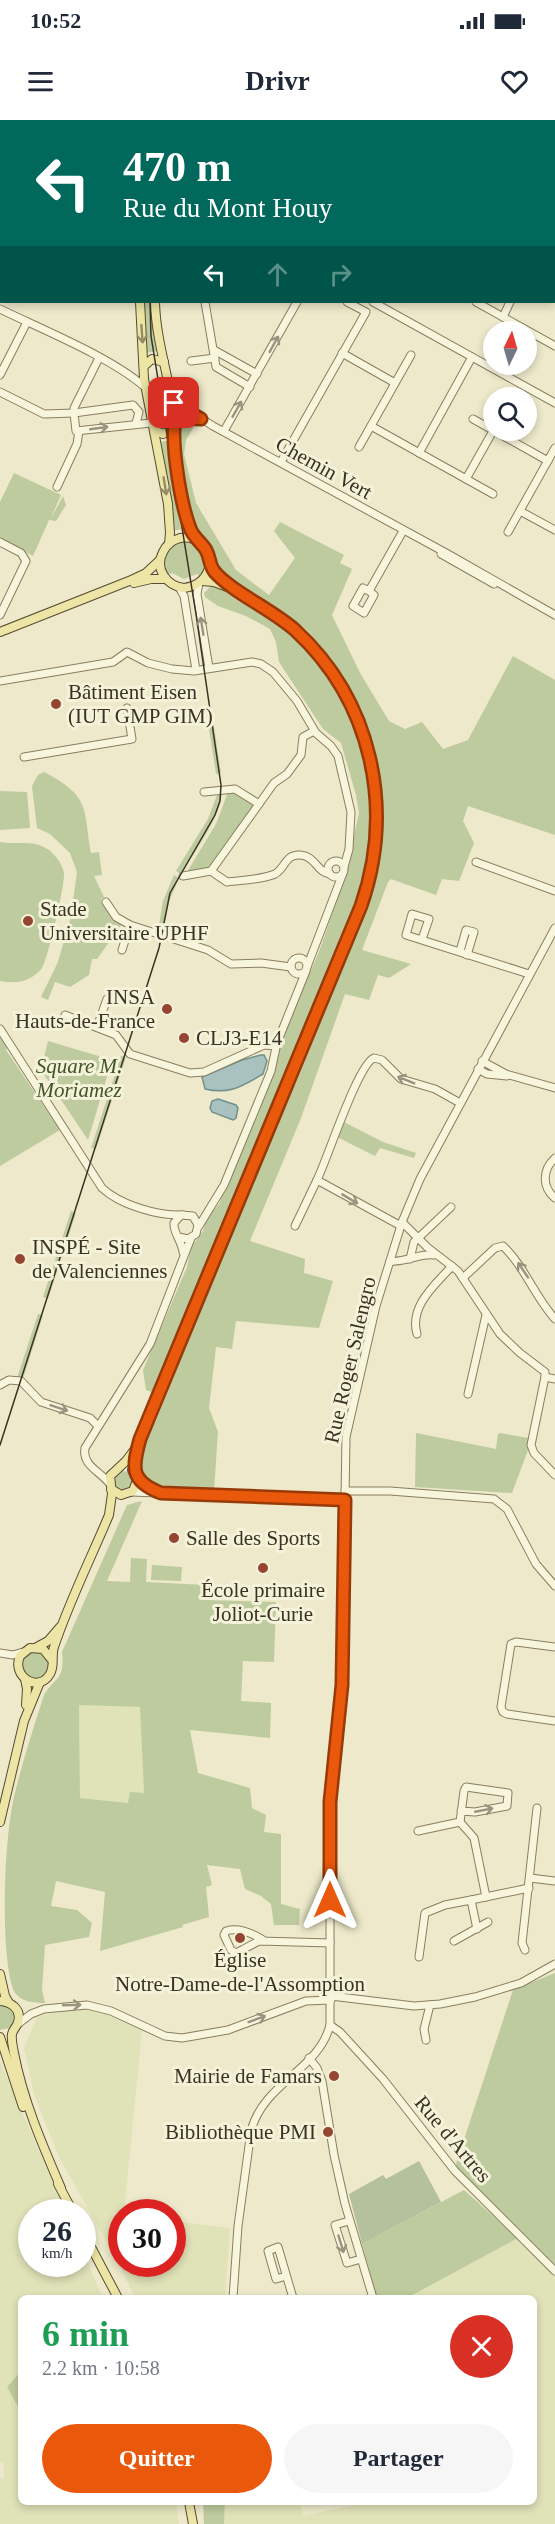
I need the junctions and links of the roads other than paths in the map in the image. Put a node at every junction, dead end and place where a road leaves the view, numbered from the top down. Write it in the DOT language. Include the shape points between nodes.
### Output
graph roads {
  1 [pos="140,303"];
  2 [pos="155,303"];
  3 [pos="205,303"];
  4 [pos="295,303"];
  5 [pos="349,303"];
  6 [pos="371,303"];
  7 [pos="374,303"];
  8 [pos="478,303"];
  9 [pos="510,303"];
  10 [pos="0,309"];
  11 [pos="366,312"];
  12 [pos="503,317"];
  13 [pos="27,322"];
  14 [pos="555,346"];
  15 [pos="214,354"];
  16 [pos="342,354"];
  17 [pos="411,355"];
  18 [pos="472,357"];
  19 [pos="99,358"];
  20 [pos="191,361"];
  21 [pos="164,362"];
  22 [pos="144,370"];
  23 [pos="257,374"];
  24 [pos="0,375"];
  25 [pos="130,376"];
  26 [pos="395,383"];
  27 [pos="250,387"];
  28 [pos="146,388"];
  29 [pos="0,392"];
  30 [pos="172,400"];
  31 [pos="555,403"];
  32 [pos="74,413"];
  33 [pos="201,419"];
  34 [pos="473,419"];
  35 [pos="136,423"];
  36 [pos="483,424"];
  37 [pos="152,426"];
  38 [pos="371,426"];
  39 [pos="174,427"];
  40 [pos="79,431"];
  41 [pos="224,431"];
  42 [pos="488,441"];
  43 [pos="515,441"];
  44 [pos="359,447"];
  45 [pos="555,448"];
  46 [pos="418,453"];
  47 [pos="551,460"];
  48 [pos="281,462"];
  49 [pos="466,479"];
  50 [pos="57,487"];
  51 [pos="493,494"];
  52 [pos="520,511"];
  53 [pos="555,530"];
  54 [pos="403,531"];
  55 [pos="508,532"];
  56 [pos="0,542"];
  57 [pos="198,542"];
  58 [pos="169,544"];
  59 [pos="160,561"];
  60 [pos="210,563"];
  61 [pos="166,579"];
  62 [pos="200,582"];
  63 [pos="179,587"];
  64 [pos="369,591"];
  65 [pos="243,593"];
  66 [pos="0,615"];
  67 [pos="555,615"];
  68 [pos="0,634"];
  69 [pos="208,669"];
  70 [pos="196,670"];
  71 [pos="0,681"];
  72 [pos="127,708"];
  73 [pos="314,731"];
  74 [pos="24,757"];
  75 [pos="204,792"];
  76 [pos="259,804"];
  77 [pos="350,844"];
  78 [pos="335,861"];
  79 [pos="477,862"];
  80 [pos="344,870"];
  81 [pos="211,871"];
  82 [pos="331,875"];
  83 [pos="183,876"];
  84 [pos="555,891"];
  85 [pos="336,896"];
  86 [pos="106,902"];
  87 [pos="130,925"];
  88 [pos="555,928"];
  89 [pos="422,939"];
  90 [pos="315,949"];
  91 [pos="122,950"];
  92 [pos="460,951"];
  93 [pos="467,955"];
  94 [pos="301,958"];
  95 [pos="307,969"];
  96 [pos="293,970"];
  97 [pos="529,974"];
  98 [pos="296,995"];
  99 [pos="107,999"];
  100 [pos="65,1015"];
  101 [pos="97,1027"];
  102 [pos="0,1029"];
  103 [pos="276,1046"];
  104 [pos="482,1061"];
  105 [pos="478,1070"];
  106 [pos="518,1078"];
  107 [pos="555,1086"];
  108 [pos="460,1102"];
  109 [pos="555,1158"];
  110 [pos="317,1180"];
  111 [pos="555,1198"];
  112 [pos="213,1202"];
  113 [pos="451,1207"];
  114 [pos="154,1211"];
  115 [pos="186,1215"];
  116 [pos="401,1224"];
  117 [pos="199,1226"];
  118 [pos="295,1226"];
  119 [pos="174,1230"];
  120 [pos="179,1237"];
  121 [pos="191,1238"];
  122 [pos="418,1238"];
  123 [pos="437,1255"];
  124 [pos="183,1257"];
  125 [pos="410,1259"];
  126 [pos="390,1262"];
  127 [pos="452,1266"];
  128 [pos="463,1278"];
  129 [pos="486,1315"];
  130 [pos="555,1319"];
  131 [pos="417,1334"];
  132 [pos="545,1377"];
  133 [pos="555,1379"];
  134 [pos="0,1385"];
  135 [pos="468,1394"];
  136 [pos="98,1426"];
  137 [pos="140,1439"];
  138 [pos="92,1467"];
  139 [pos="117,1468"];
  140 [pos="135,1474"];
  141 [pos="555,1475"];
  142 [pos="110,1486"];
  143 [pos="345,1491"];
  144 [pos="161,1493"];
  145 [pos="128,1494"];
  146 [pos="345,1500"];
  147 [pos="109,1515"];
  148 [pos="555,1586"];
  149 [pos="64,1622"];
  150 [pos="37,1647"];
  151 [pos="555,1647"];
  152 [pos="23,1652"];
  153 [pos="0,1653"];
  154 [pos="52,1660"];
  155 [pos="17,1666"];
  156 [pos="25,1679"];
  157 [pos="40,1682"];
  158 [pos="555,1720"];
  159 [pos="24,1721"];
  160 [pos="537,1808"];
  161 [pos="461,1811"];
  162 [pos="0,1822"];
  163 [pos="460,1822"];
  164 [pos="418,1831"];
  165 [pos="530,1878"];
  166 [pos="555,1881"];
  167 [pos="529,1888"];
  168 [pos="486,1897"];
  169 [pos="471,1900"];
  170 [pos="488,1922"];
  171 [pos="477,1929"];
  172 [pos="263,1940"];
  173 [pos="454,1941"];
  174 [pos="330,1943"];
  175 [pos="525,1950"];
  176 [pos="555,1956"];
  177 [pos="419,1957"];
  178 [pos="553,1965"];
  179 [pos="0,1974"];
  180 [pos="331,1998"];
  181 [pos="5,2002"];
  182 [pos="430,2005"];
  183 [pos="330,2025"];
  184 [pos="15,2027"];
  185 [pos="0,2036"];
  186 [pos="426,2040"];
  187 [pos="309,2058"];
  188 [pos="61,2188"];
  189 [pos="66,2199"];
  190 [pos="350,2221"];
  191 [pos="96,2256"];
  192 [pos="361,2259"];
  193 [pos="555,2271"];
  194 [pos="286,2276"];
  195 [pos="116,2295"];
  196 [pos="232,2295"];
  197 [pos="292,2295"];
  198 [pos="372,2295"];
  199 [pos="190,2505"];
  200 [pos="193,2524"];
  1 -- 22 [label="main road, one-way"];
  2 -- 21 [label="main road"];
  3 -- 15 [label="street"];
  23 -- 4 [label="street, one-way"];
  5 -- 11 [label="street"];
  6 -- 11 [label="street"];
  7 -- 18 [label="street"];
  8 -- 12 [label="street"];
  9 -- 12 [label="street"];
  10 -- 13 [label="street"];
  11 -- 16 [label="street"];
  12 -- 14 [label="street"];
  13 -- 19 [label="street"];
  13 -- 24 [label="street"];
  15 -- 20 [label="street"];
  15 -- 23 [label="street"];
  15 -- 27 [label="street" via="218,369"];
  16 -- 26 [label="street"];
  16 -- 48 [label="street"];
  17 -- 26 [label="street"];
  18 -- 31 [label="street"];
  18 -- 46 [label="street"];
  19 -- 25 [label="street"];
  19 -- 32 [label="street"];
  21 -- 22 [label="main road" via="152,359"];
  21 -- 30 [label="main road"];
  22 -- 25 [label="street"];
  22 -- 28 [label="main road"];
  23 -- 27 [label="street"];
  25 -- 28 [label="street"];
  26 -- 38 [label="street"];
  41 -- 27 [label="street, one-way"];
  28 -- 37 [label="main road"];
  29 -- 32 [label="street" via="44,414"];
  30 -- 33 [label="street, Chemin Vert"];
  30 -- 39 [label="main road"];
  32 -- 35 [label="street" via="133,405 139,412"];
  32 -- 40 [label="street"];
  33 -- 39 [label="street" via="183,418"];
  33 -- 41 [label="street, Chemin Vert"];
  34 -- 36 [label="street"];
  35 -- 37 [label="street"];
  40 -- 35 [label="street, one-way"];
  37 -- 39 [label="main road" via="163,434"];
  37 -- 58 [label="main road, one-way" via="169,509"];
  38 -- 44 [label="street"];
  38 -- 46 [label="street"];
  39 -- 57 [label="main road" via="186,514"];
  40 -- 50 [label="street"];
  41 -- 48 [label="street, Chemin Vert"];
  42 -- 49 [label="street"];
  43 -- 47 [label="street"];
  45 -- 47 [label="street"];
  46 -- 49 [label="street"];
  47 -- 52 [label="street"];
  48 -- 54 [label="street, Chemin Vert"];
  49 -- 51 [label="street"];
  52 -- 53 [label="street"];
  52 -- 55 [label="street"];
  54 -- 64 [label="street"];
  54 -- 67 [label="street, Chemin Vert"];
  56 -- 66 [label="street" via="21,553 26,561"];
  57 -- 58 [label="main road" via="183,538"];
  57 -- 60 [label="main road" via="207,551"];
  58 -- 59 [label="main road"];
  59 -- 61 [label="main road"];
  59 -- 68 [label="main road" via="132,580"];
  60 -- 62 [label="main road"];
  60 -- 65 [label="main road" via="219,576"];
  61 -- 63 [label="main road"];
  61 -- 68 [label="main road" via="131,584"];
  62 -- 63 [label="main road"];
  62 -- 65 [label="main road" via="214,582"];
  69 -- 62 [label="street, one-way" via="197,594"];
  63 -- 70 [label="street" via="184,596"];
  65 -- 137 [label="main road" via="284,621 314,649 339,683 357,716 370,758 377,796 377,833 361,906"];
  69 -- 70 [label="street"];
  69 -- 73 [label="street" via="252,662 266,666 297,701"];
  70 -- 71 [label="street" via="158,666 128,652 113,662"];
  72 -- 74 [label="street" via="132,739"];
  73 -- 76 [label="street" via="303,737 302,755"];
  73 -- 77 [label="street" via="338,756 351,808"];
  75 -- 76 [label="street" via="235,789"];
  76 -- 81 [label="street"];
  77 -- 78 [label="street"];
  77 -- 80 [label="street"];
  78 -- 80 [label="street"];
  78 -- 82 [label="street" via="329,867"];
  79 -- 84 [label="street"];
  80 -- 82 [label="street" via="338,877"];
  80 -- 85 [label="street"];
  81 -- 82 [label="street" via="227,882 273,875 291,856 307,856"];
  81 -- 83 [label="street"];
  82 -- 85 [label="street"];
  85 -- 90 [label="street"];
  86 -- 87 [label="street" via="116,917"];
  87 -- 91 [label="street"];
  87 -- 96 [label="street" via="210,951 231,964 258,963"];
  88 -- 97 [label="street, Rue Roger Salengro"];
  89 -- 92 [label="street"];
  90 -- 94 [label="street"];
  90 -- 95 [label="street"];
  92 -- 93 [label="street"];
  92 -- 93 [label="street" via="466,930 474,932"];
  93 -- 97 [label="street"];
  94 -- 95 [label="street"];
  94 -- 96 [label="street" via="294,961"];
  95 -- 96 [label="street" via="300,974"];
  95 -- 98 [label="street"];
  96 -- 98 [label="street"];
  97 -- 104 [label="street, Rue Roger Salengro"];
  98 -- 103 [label="street"];
  99 -- 101 [label="street"];
  100 -- 101 [label="street"];
  101 -- 103 [label="street" via="117,1036 130,1054 190,1073 204,1072 264,1045"];
  102 -- 114 [label="street" via="99,1184 118,1199"];
  103 -- 112 [label="street" via="262,1093 224,1185"];
  104 -- 105 [label="street, Rue Roger Salengro"];
  104 -- 106 [label="street"];
  105 -- 106 [label="street"];
  105 -- 108 [label="street, Rue Roger Salengro"];
  106 -- 107 [label="street"];
  108 -- 110 [label="street, one-way" via="435,1089 401,1079 382,1060 371,1058"];
  108 -- 116 [label="street, Rue Roger Salengro"];
  109 -- 111 [label="street" via="545,1177 547,1189"];
  110 -- 116 [label="street, one-way"];
  110 -- 118 [label="street"];
  112 -- 115 [label="street"];
  112 -- 117 [label="street"];
  113 -- 122 [label="street"];
  114 -- 115 [label="street"];
  114 -- 119 [label="street" via="165,1217"];
  115 -- 117 [label="street" via="196,1219"];
  115 -- 119 [label="street" via="176,1220"];
  116 -- 122 [label="street"];
  116 -- 126 [label="street, Rue Roger Salengro"];
  117 -- 121 [label="street"];
  119 -- 120 [label="street"];
  120 -- 121 [label="street"];
  120 -- 124 [label="street"];
  121 -- 124 [label="street"];
  122 -- 123 [label="street"];
  122 -- 125 [label="street"];
  123 -- 125 [label="street"];
  123 -- 127 [label="street"];
  124 -- 136 [label="street" via="150,1344"];
  125 -- 126 [label="street"];
  126 -- 143 [label="street, Rue Roger Salengro" via="348,1424"];
  127 -- 128 [label="street"];
  127 -- 131 [label="street" via="420,1303 415,1323"];
  128 -- 129 [label="street"];
  130 -- 128 [label="street, one-way" via="503,1246 495,1248"];
  129 -- 132 [label="street" via="513,1347 543,1370"];
  129 -- 135 [label="street"];
  132 -- 133 [label="street"];
  132 -- 141 [label="street" via="531,1444 534,1453"];
  134 -- 136 [label="street, one-way" via="11,1379 24,1382 41,1402 90,1418"];
  136 -- 138 [label="street" via="84,1450"];
  137 -- 139 [label="main road"];
  137 -- 140 [label="main road"];
  138 -- 139 [label="street"];
  138 -- 142 [label="street"];
  139 -- 140 [label="main road" via="128,1467"];
  139 -- 142 [label="main road" via="110,1476"];
  140 -- 144 [label="street"];
  140 -- 145 [label="main road" via="137,1484"];
  142 -- 145 [label="main road" via="118,1494"];
  142 -- 147 [label="main road"];
  143 -- 146 [label="street, Rue Roger Salengro"];
  143 -- 148 [label="street" via="494,1499 506,1507 536,1564"];
  144 -- 145 [label="street"];
  144 -- 146 [label="street"];
  145 -- 147 [label="main road"];
  146 -- 174 [label="street, Rue Roger Salengro" via="342,1685 330,1802"];
  147 -- 149 [label="main road"];
  149 -- 150 [label="main road" via="48,1641"];
  149 -- 154 [label="main road"];
  150 -- 152 [label="main road"];
  150 -- 154 [label="main road"];
  151 -- 158 [label="street" via="511,1644 501,1707 507,1714"];
  152 -- 153 [label="street"];
  152 -- 155 [label="main road"];
  153 -- 155 [label="street"];
  154 -- 157 [label="main road" via="51,1673"];
  155 -- 156 [label="main road"];
  156 -- 157 [label="main road"];
  156 -- 159 [label="main road"];
  157 -- 159 [label="main road"];
  159 -- 162 [label="main road"];
  160 -- 165 [label="street"];
  161 -- 161 [label="street, one-way" via="507,1806 508,1794 467,1786"];
  161 -- 163 [label="street"];
  163 -- 164 [label="street"];
  163 -- 168 [label="street" via="474,1838"];
  165 -- 166 [label="street"];
  165 -- 167 [label="street"];
  167 -- 168 [label="street"];
  167 -- 175 [label="street" via="522,1943"];
  168 -- 169 [label="street"];
  169 -- 171 [label="street"];
  169 -- 177 [label="street" via="425,1913"];
  170 -- 171 [label="street"];
  171 -- 173 [label="street"];
  172 -- 172 [label="street" via="231,1929 224,1935 236,1953"];
  172 -- 174 [label="street"];
  174 -- 180 [label="street, Rue Roger Salengro"];
  176 -- 178 [label="street"];
  178 -- 182 [label="street" via="507,1987"];
  179 -- 181 [label="main road"];
  180 -- 182 [label="street"];
  180 -- 183 [label="street, Rue Roger Salengro"];
  184 -- 180 [label="street, one-way" via="39,2010 87,2005 111,2011 165,2036 182,2038 228,2030 303,2001"];
  181 -- 184 [label="main road" via="18,2012"];
  182 -- 186 [label="street" via="424,2029"];
  183 -- 187 [label="street, Rue Roger Salengro" via="321,2045"];
  183 -- 193 [label="street, Rue d'Artres" via="383,2079 455,2171"];
  184 -- 185 [label="main road"];
  184 -- 188 [label="main road" via="13,2049 24,2091"];
  185 -- 188 [label="main road" via="30,2125"];
  187 -- 190 [label="street" via="322,2081 334,2160"];
  187 -- 196 [label="street, Rue Roger Salengro" via="267,2097 254,2122"];
  188 -- 189 [label="main road"];
  190 -- 192 [label="street"];
  190 -- 192 [label="street, one-way" via="335,2225 347,2264"];
  191 -- 195 [label="main road"];
  192 -- 198 [label="street"];
  194 -- 197 [label="street"];
  199 -- 200 [label="main road"];
}
